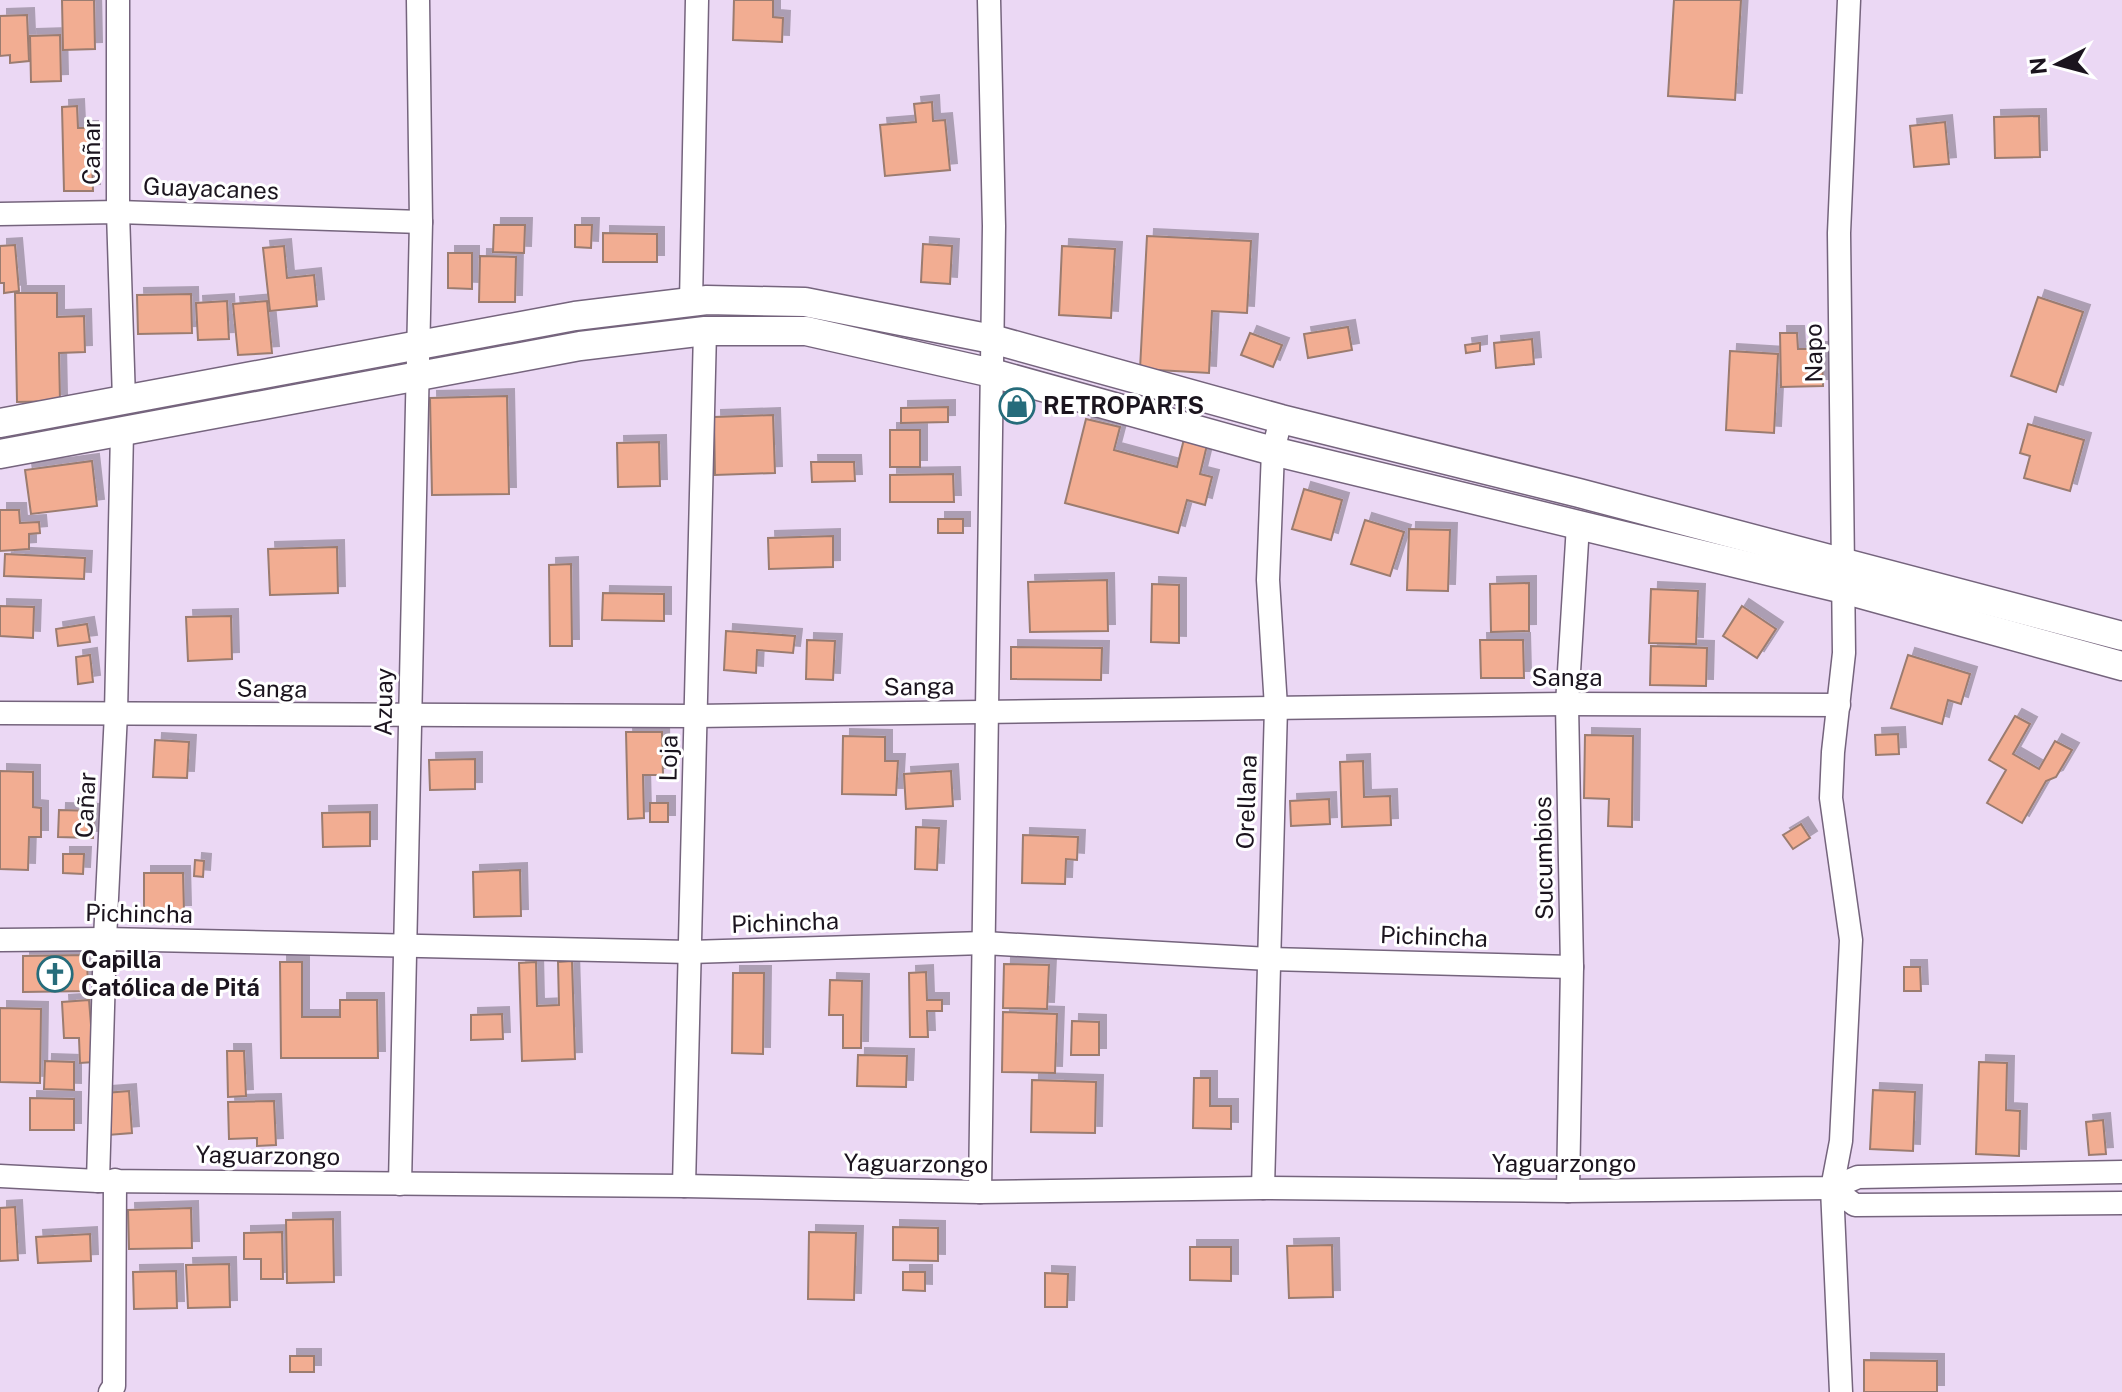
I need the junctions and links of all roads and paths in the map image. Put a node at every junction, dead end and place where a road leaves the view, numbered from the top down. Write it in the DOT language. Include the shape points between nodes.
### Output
graph roads {
  1 [pos="118,0"];
  2 [pos="418,0"];
  3 [pos="697,0"];
  4 [pos="989,0"];
  5 [pos="1849,0"];
  6 [pos="118,212"];
  7 [pos="0,214"];
  8 [pos="421,222"];
  9 [pos="691,302"];
  10 [pos="705,331"];
  11 [pos="992,339"];
  12 [pos="418,347"];
  13 [pos="992,373"];
  14 [pos="416,378"];
  15 [pos="124,400"];
  16 [pos="1281,419"];
  17 [pos="0,423"];
  18 [pos="122,432"];
  19 [pos="1273,451"];
  20 [pos="0,454"];
  21 [pos="1578,525"];
  22 [pos="1843,576"];
  23 [pos="2122,636"];
  24 [pos="2122,666"];
  25 [pos="1567,704"];
  26 [pos="1839,705"];
  27 [pos="1276,707"];
  28 [pos="987,712"];
  29 [pos="0,713"];
  30 [pos="116,713"];
  31 [pos="696,716"];
  32 [pos="410,717"];
  33 [pos="105,939"];
  34 [pos="0,940"];
  35 [pos="984,943"];
  36 [pos="405,946"];
  37 [pos="690,952"];
  38 [pos="1269,959"];
  39 [pos="1572,967"];
  40 [pos="2122,1172"];
  41 [pos="0,1176"];
  42 [pos="107,1181"];
  43 [pos="400,1184"];
  44 [pos="684,1186"];
  45 [pos="1263,1188"];
  46 [pos="1832,1188"];
  47 [pos="1568,1191"];
  48 [pos="980,1192"];
  49 [pos="2122,1203"];
  50 [pos="110,1392"];
  51 [pos="1841,1392"];
  1 -- 6 [label="street, Cañar"];
  2 -- 8 [label="street, Azuay"];
  3 -- 9 [label="street"];
  4 -- 11 [label="street"];
  5 -- 22 [label="street, Napo" via="1839,233"];
  6 -- 7 [label="street, Guayacanes"];
  6 -- 8 [label="street, Guayacanes"];
  6 -- 15 [label="street, Cañar"];
  8 -- 12 [label="street, Azuay"];
  9 -- 11 [label="main road" via="805,302"];
  9 -- 12 [label="main road" via="575,316"];
  10 -- 13 [label="main road" via="806,331"];
  10 -- 14 [label="main road" via="580,346"];
  10 -- 31 [label="street, Loja"];
  11 -- 13 [label="street"];
  11 -- 16 [label="main road"];
  12 -- 14 [label="street, Azuay"];
  12 -- 15 [label="main road"];
  13 -- 19 [label="main road"];
  13 -- 28 [label="street"];
  14 -- 18 [label="main road"];
  14 -- 32 [label="street, Azuay"];
  15 -- 17 [label="main road"];
  16 -- 19 [label="street, Orellana"];
  16 -- 22 [label="main road" via="1564,489"];
  18 -- 20 [label="main road"];
  18 -- 30 [label="street, Cañar"];
  19 -- 21 [label="main road"];
  19 -- 27 [label="street, Orellana" via="1268,580"];
  21 -- 22 [label="main road"];
  21 -- 25 [label="street, Sucumbios"];
  22 -- 23 [label="main road"];
  22 -- 24 [label="main road"];
  22 -- 26 [label="street, Napo"];
  25 -- 26 [label="street, Sanga"];
  25 -- 27 [label="street, Sanga"];
  25 -- 39 [label="street, Sucumbios"];
  26 -- 46 [label="street, Napo" via="1831,798 1851,940 1841,1141"];
  27 -- 28 [label="street, Sanga"];
  27 -- 38 [label="street, Orellana"];
  28 -- 31 [label="street, Sanga"];
  28 -- 35 [label="street"];
  29 -- 30 [label="street, Sanga"];
  30 -- 32 [label="street, Sanga"];
  30 -- 33 [label="street, Cañar"];
  31 -- 32 [label="street, Sanga"];
  31 -- 37 [label="street, Loja"];
  32 -- 36 [label="street, Azuay"];
  33 -- 34 [label="street, Pichincha"];
  33 -- 36 [label="street, Pichincha"];
  33 -- 42 [label="street, Cañar"];
  35 -- 37 [label="street, Pichincha"];
  35 -- 38 [label="street, Pichincha"];
  35 -- 48 [label="street"];
  36 -- 37 [label="street, Pichincha"];
  36 -- 43 [label="street, Azuay"];
  37 -- 44 [label="street, Loja"];
  38 -- 39 [label="street, Pichincha"];
  38 -- 45 [label="street, Orellana"];
  39 -- 47 [label="street, Sucumbios"];
  40 -- 46 [label="street, Yaguarzongo" via="1858,1177"];
  41 -- 42 [label="street, Yaguarzongo"];
  42 -- 43 [label="street, Yaguarzongo"];
  42 -- 50 [label="street, Cañar" via="114,1386"];
  43 -- 44 [label="street, Yaguarzongo"];
  44 -- 48 [label="street, Yaguarzongo"];
  45 -- 47 [label="street, Yaguarzongo"];
  45 -- 48 [label="street, Yaguarzongo"];
  46 -- 47 [label="street, Yaguarzongo"];
  46 -- 49 [label="street, Yaguarzongo" via="1855,1205"];
  46 -- 51 [label="street, Napo"];
}
